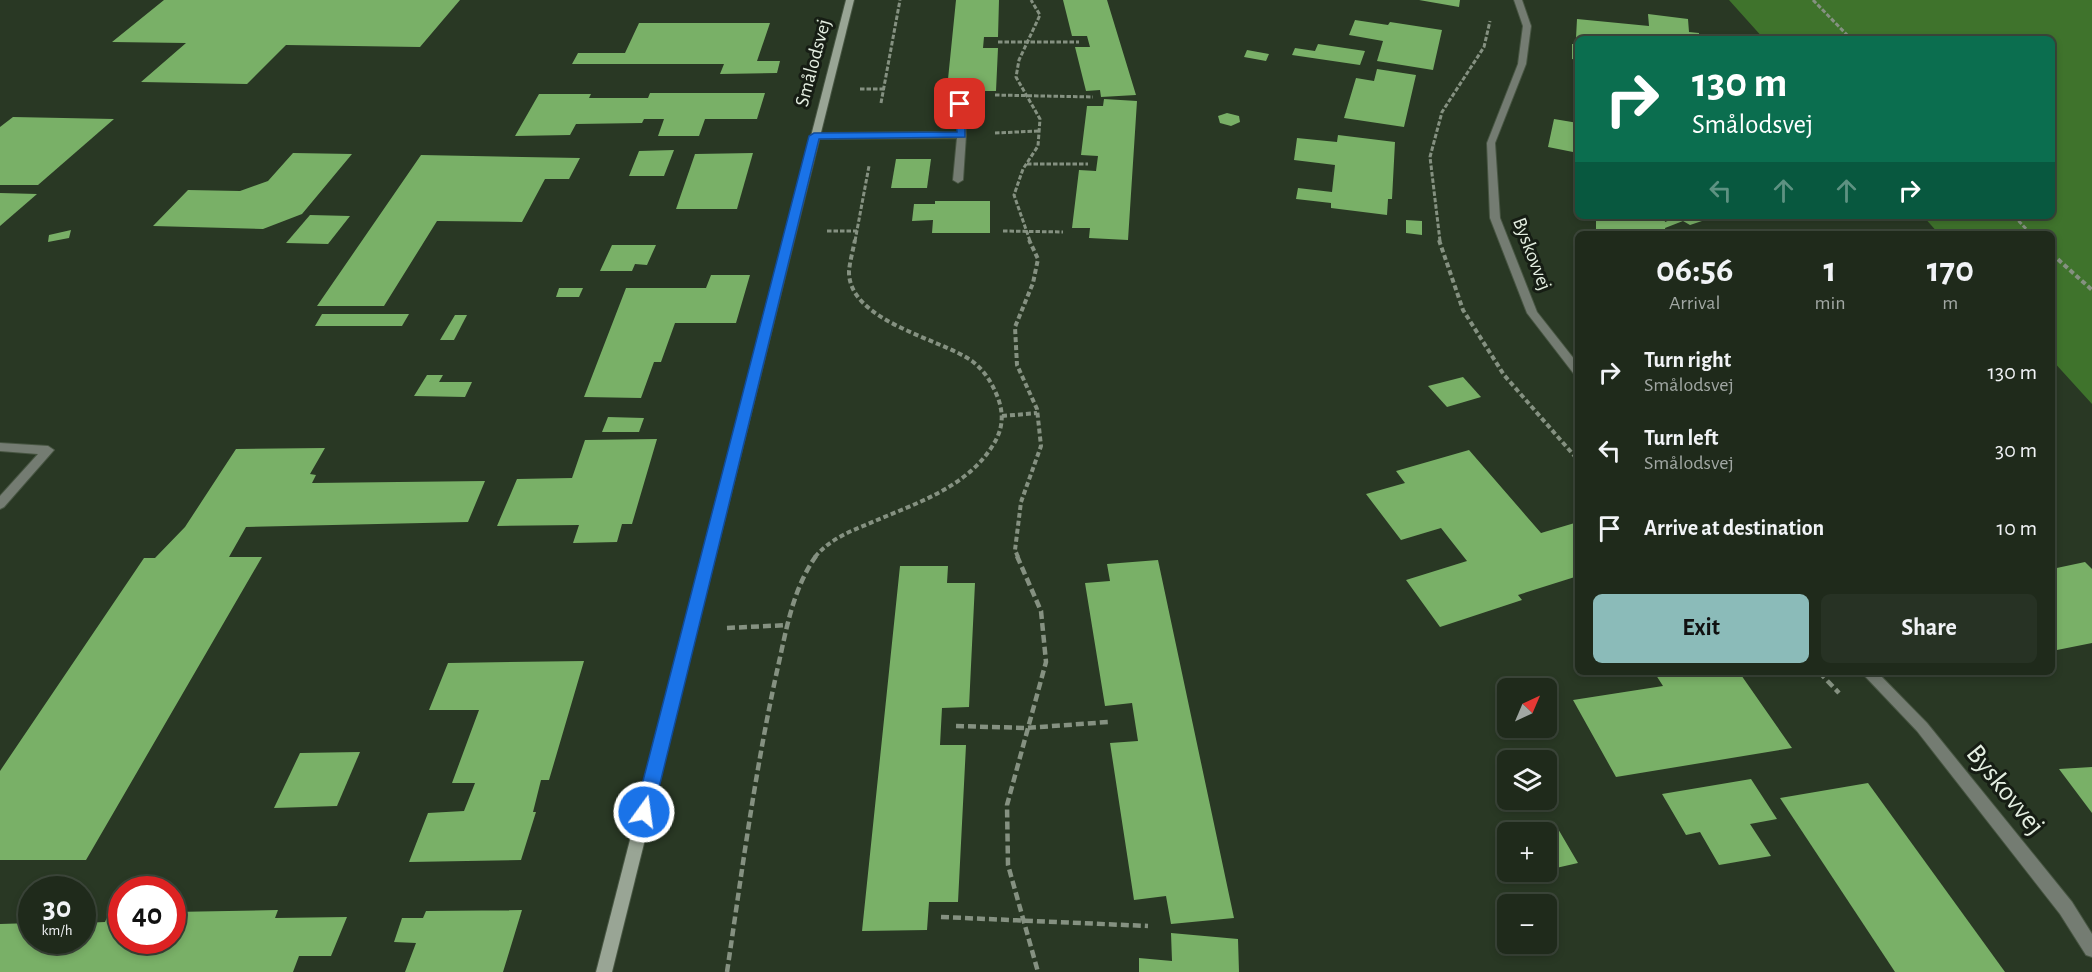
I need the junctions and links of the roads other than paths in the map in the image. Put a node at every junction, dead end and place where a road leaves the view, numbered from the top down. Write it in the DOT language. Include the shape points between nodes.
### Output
graph roads {
  1 [pos="850,0"];
  2 [pos="1518,0"];
  3 [pos="960,104"];
  4 [pos="962,135"];
  5 [pos="814,136"];
  6 [pos="958,180"];
  7 [pos="1575,367"];
  8 [pos="0,447"];
  9 [pos="0,504"];
  10 [pos="1871,675"];
  11 [pos="2092,949"];
  12 [pos="604,972"];
  1 -- 5 [label="street, Smålodsvej"];
  2 -- 7 [label="street, Byskovvej" via="1527,26 1522,64 1491,143 1495,218 1532,313"];
  3 -- 4 [label="street"];
  4 -- 5 [label="street, Smålodsvej"];
  4 -- 6 [label="street"];
  5 -- 12 [label="street, Smålodsvej"];
  8 -- 9 [label="street" via="48,450"];
  10 -- 11 [label="street, Byskovvej" via="1922,727 2067,908"];
}
